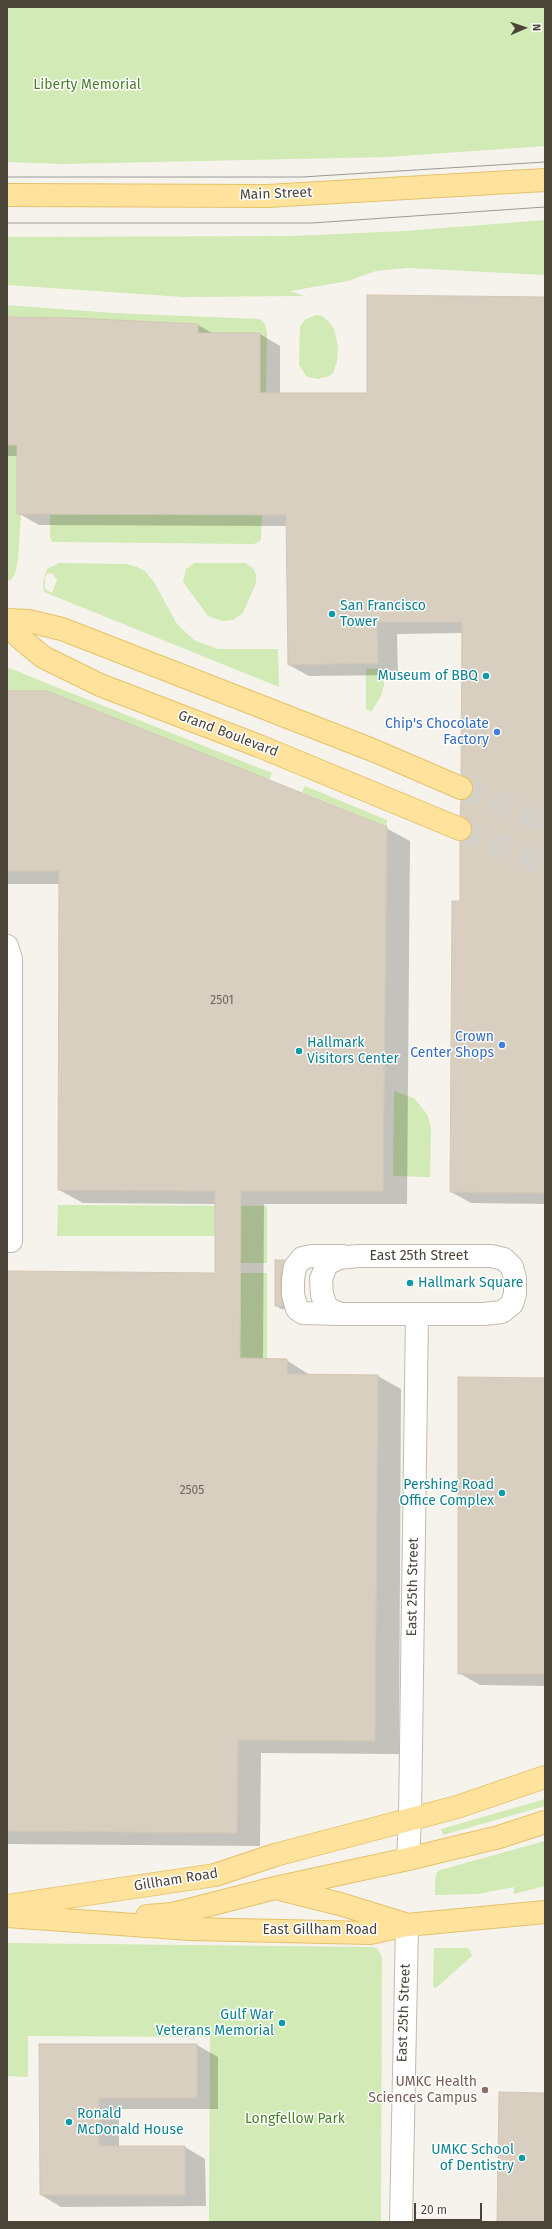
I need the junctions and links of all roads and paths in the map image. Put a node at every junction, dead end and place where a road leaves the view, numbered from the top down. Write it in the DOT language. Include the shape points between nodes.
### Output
graph roads {
  1 [pos="545,180"];
  2 [pos="7,195"];
  3 [pos="7,621"];
  4 [pos="461,788"];
  5 [pos="460,829"];
  6 [pos="7,946"];
  7 [pos="9,1241"];
  8 [pos="358,1256"];
  9 [pos="340,1314"];
  10 [pos="417,1315"];
  11 [pos="545,1777"];
  12 [pos="410,1819"];
  13 [pos="545,1822"];
  14 [pos="408,1859"];
  15 [pos="215,1875"];
  16 [pos="276,1888"];
  17 [pos="7,1906"];
  18 [pos="545,1912"];
  19 [pos="7,1916"];
  20 [pos="74,1922"];
  21 [pos="407,1925"];
  22 [pos="190,1929"];
  23 [pos="401,2222"];
  1 -- 2 [label="main road, Main Street" via="267,196"];
  3 -- 4 [label="main road, Grand Boulevard" via="29,621 62,628 375,751"];
  3 -- 5 [label="main road, Grand Boulevard" via="20,638 43,657 100,684"];
  6 -- 7 [label="street" via="11,960"];
  8 -- 9 [label="street, East 25th Street" via="339,1258 327,1264 321,1279 326,1308"];
  8 -- 9 [label="street" via="312,1256 302,1258 295,1267 293,1295 297,1309 303,1313"];
  8 -- 10 [label="street, East 25th Street" via="491,1256 504,1259 512,1267 515,1294 512,1304 502,1312"];
  9 -- 10 [label="street, East 25th Street"];
  10 -- 12 [label="street, East 25th Street"];
  11 -- 12 [label="main road, Gillham Road" via="457,1807"];
  12 -- 14 [label="street, East 25th Street"];
  12 -- 15 [label="main road, Gillham Road" via="275,1855"];
  13 -- 14 [label="main road, Gillham Road"];
  14 -- 16 [label="main road, Gillham Road"];
  15 -- 16 [label="main road"];
  15 -- 17 [label="main road, Gillham Road"];
  16 -- 20 [label="main road, Gillham Road" via="173,1914"];
  16 -- 21 [label="main road"];
  18 -- 21 [label="main road, East Gillham Road"];
  19 -- 20 [label="main road, Gillham Road"];
  20 -- 22 [label="main road, Gillham Road"];
  21 -- 22 [label="main road, East Gillham Road" via="370,1933"];
  21 -- 23 [label="street, East 25th Street"];
}
